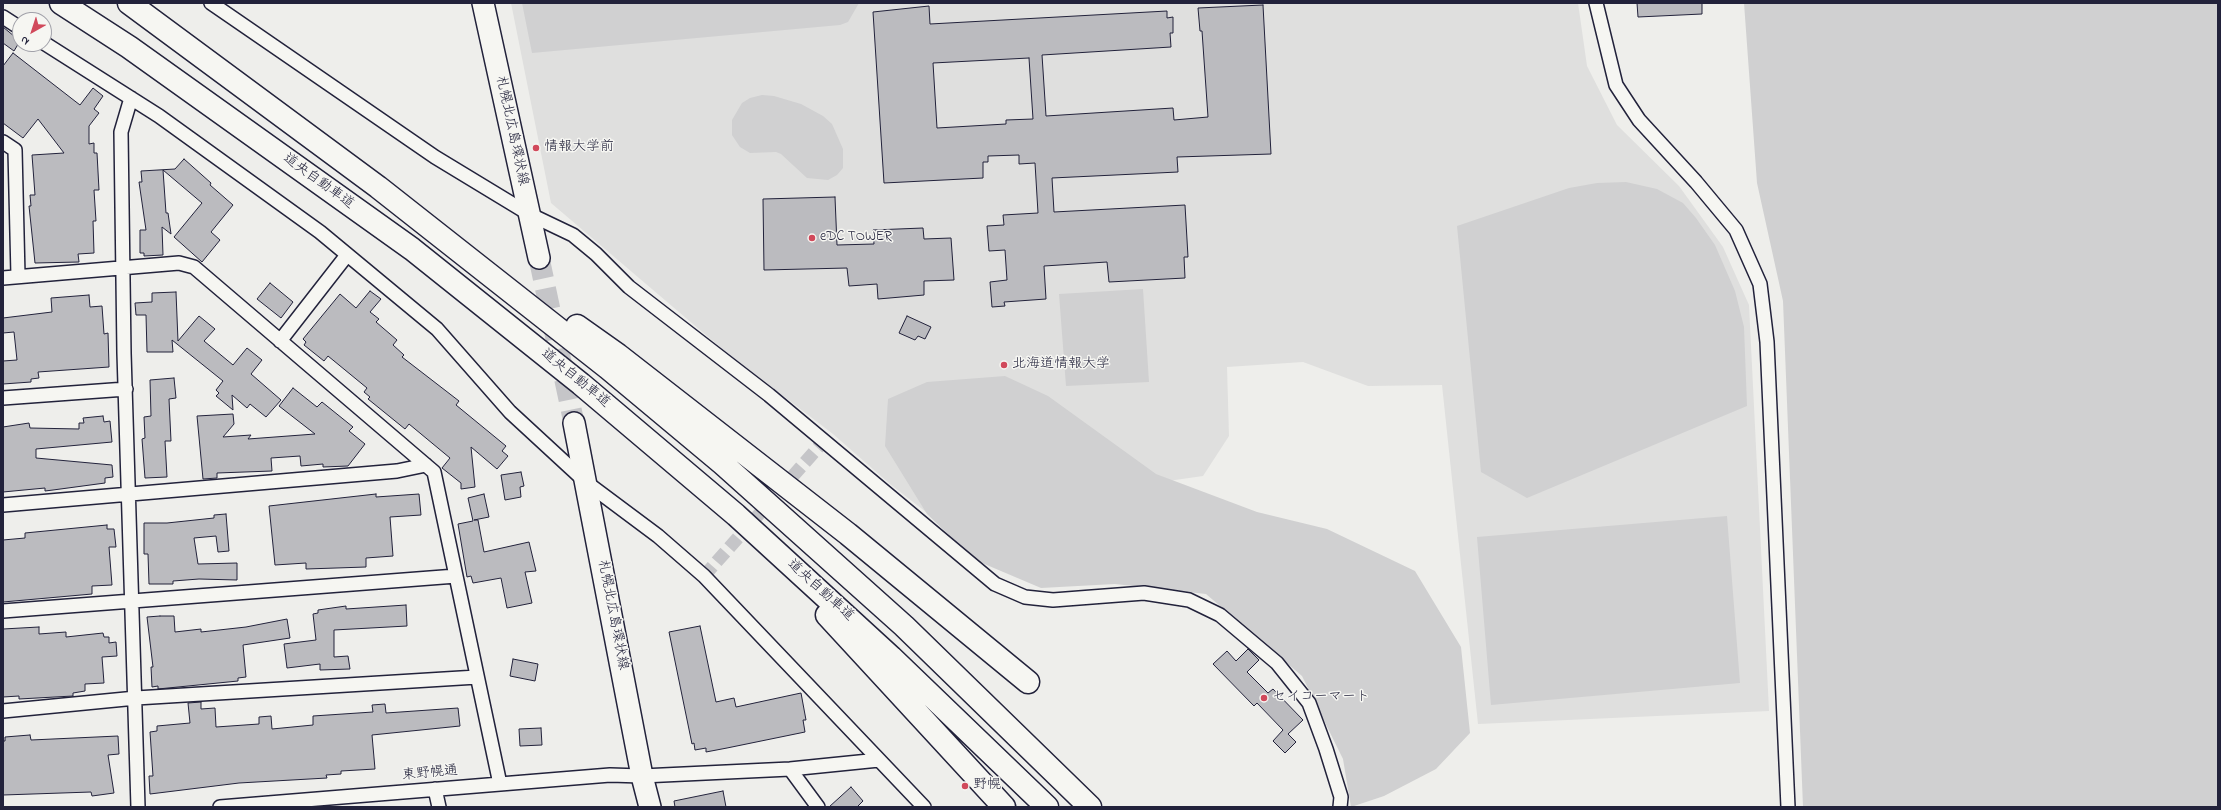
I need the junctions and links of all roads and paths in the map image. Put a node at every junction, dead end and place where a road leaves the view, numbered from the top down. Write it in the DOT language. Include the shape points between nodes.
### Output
graph roads {
  1 [pos="61,3"];
  2 [pos="129,3"];
  3 [pos="211,3"];
  4 [pos="483,3"];
  5 [pos="1596,3"];
  6 [pos="3,17"];
  7 [pos="12,23"];
  8 [pos="52,48"];
  9 [pos="131,98"];
  10 [pos="3,142"];
  11 [pos="378,187"];
  12 [pos="529,214"];
  13 [pos="347,255"];
  14 [pos="539,258"];
  15 [pos="123,268"];
  16 [pos="18,276"];
  17 [pos="3,278"];
  18 [pos="280,341"];
  19 [pos="126,389"];
  20 [pos="3,398"];
  21 [pos="574,423"];
  22 [pos="426,465"];
  23 [pos="587,482"];
  24 [pos="129,495"];
  25 [pos="3,505"];
  26 [pos="736,515"];
  27 [pos="456,576"];
  28 [pos="132,602"];
  29 [pos="3,611"];
  30 [pos="477,677"];
  31 [pos="1028,682"];
  32 [pos="136,698"];
  33 [pos="3,711"];
  34 [pos="880,760"];
  35 [pos="790,770"];
  36 [pos="642,776"];
  37 [pos="500,784"];
  38 [pos="435,789"];
  39 [pos="138,807"];
  40 [pos="220,807"];
  41 [pos="439,807"];
  42 [pos="650,807"];
  43 [pos="818,807"];
  44 [pos="924,807"];
  45 [pos="1004,807"];
  46 [pos="1047,807"];
  47 [pos="1090,807"];
  48 [pos="1340,807"];
  49 [pos="1788,807"];
  1 -- 26 [label="highway, 道央自動車道" via="129,47 412,249 581,384"];
  2 -- 11 [label="highway, 道央自動車道"];
  3 -- 12 [label="street" via="435,157"];
  4 -- 12 [label="main road, 札幌北広島環状線"];
  5 -- 49 [label="street" via="1616,85 1639,120 1736,230 1760,284 1767,342"];
  6 -- 7 [label="street"];
  8 -- 9 [label="street"];
  9 -- 13 [label="street" via="320,232"];
  9 -- 15 [label="street" via="121,132"];
  10 -- 16 [label="street" via="15,150"];
  11 -- 31 [label="highway" via="618,355 848,534"];
  11 -- 47 [label="highway, 道央自動車道" via="608,368 723,464 904,626"];
  12 -- 14 [label="main road, 札幌北広島環状線"];
  12 -- 48 [label="street" via="572,235 596,254 629,287 769,395 995,584 1025,597 1053,600 1144,593 1189,600 1220,615 1277,663 1309,703 1341,797"];
  13 -- 18 [label="street"];
  13 -- 23 [label="street" via="437,329 510,412"];
  15 -- 16 [label="street"];
  15 -- 18 [label="street" via="179,263 194,267"];
  15 -- 19 [label="street"];
  16 -- 17 [label="street"];
  18 -- 22 [label="street"];
  19 -- 20 [label="street"];
  19 -- 24 [label="street"];
  21 -- 23 [label="main road, 札幌北広島環状線"];
  22 -- 24 [label="street" via="397,471"];
  22 -- 27 [label="street" via="434,472"];
  23 -- 34 [label="street" via="658,536 704,576"];
  23 -- 36 [label="main road, 札幌北広島環状線"];
  24 -- 25 [label="street"];
  24 -- 28 [label="street"];
  26 -- 45 [label="highway"];
  26 -- 46 [label="highway, 道央自動車道" via="891,656"];
  27 -- 28 [label="street"];
  27 -- 30 [label="street"];
  28 -- 29 [label="street"];
  28 -- 32 [label="street"];
  30 -- 32 [label="street"];
  30 -- 37 [label="street"];
  32 -- 33 [label="street"];
  32 -- 39 [label="street"];
  34 -- 35 [label="street, 東野幌通"];
  34 -- 44 [label="street"];
  35 -- 36 [label="street, 東野幌通"];
  35 -- 43 [label="street"];
  36 -- 37 [label="street, 東野幌通" via="610,775"];
  36 -- 42 [label="main road, 札幌北広島環状線"];
  37 -- 38 [label="street, 東野幌通"];
  38 -- 40 [label="street, 東野幌通"];
  38 -- 41 [label="street"];
}
